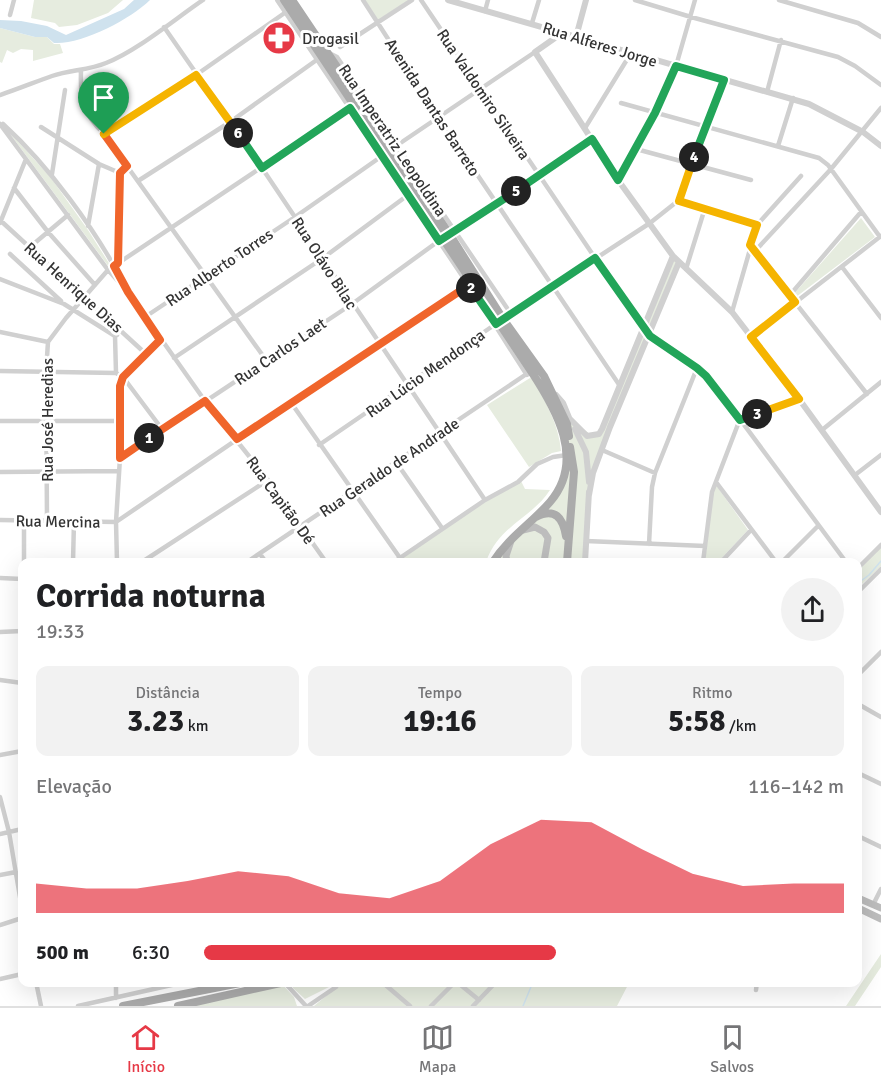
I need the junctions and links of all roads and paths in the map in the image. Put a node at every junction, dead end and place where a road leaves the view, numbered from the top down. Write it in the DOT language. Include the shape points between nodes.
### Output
graph roads {
  1 [pos="14,0"];
  2 [pos="203,0"];
  3 [pos="278,0"];
  4 [pos="363,0"];
  5 [pos="412,0"];
  6 [pos="421,0"];
  7 [pos="448,0"];
  8 [pos="488,0"];
  9 [pos="539,0"];
  10 [pos="586,0"];
  11 [pos="637,0"];
  12 [pos="695,0"];
  13 [pos="779,0"];
  14 [pos="289,3"];
  15 [pos="485,11"];
  16 [pos="10,15"];
  17 [pos="691,17"];
  18 [pos="378,23"];
  19 [pos="532,24"];
  20 [pos="164,27"];
  21 [pos="562,33"];
  22 [pos="576,37"];
  23 [pos="881,37"];
  24 [pos="781,40"];
  25 [pos="340,47"];
  26 [pos="535,52"];
  27 [pos="631,53"];
  28 [pos="318,59"];
  29 [pos="676,66"];
  30 [pos="81,71"];
  31 [pos="196,75"];
  32 [pos="724,80"];
  33 [pos="881,85"];
  34 [pos="65,90"];
  35 [pos="480,90"];
  36 [pos="767,92"];
  37 [pos="0,95"];
  38 [pos="793,98"];
  39 [pos="621,103"];
  40 [pos="350,108"];
  41 [pos="881,108"];
  42 [pos="655,113"];
  43 [pos="439,118"];
  44 [pos="0,122"];
  45 [pos="230,122"];
  46 [pos="41,127"];
  47 [pos="706,127"];
  48 [pos="585,128"];
  49 [pos="863,132"];
  50 [pos="104,134"];
  51 [pos="56,137"];
  52 [pos="592,139"];
  53 [pos="778,146"];
  54 [pos="881,146"];
  55 [pos="395,147"];
  56 [pos="636,149"];
  57 [pos="382,156"];
  58 [pos="26,159"];
  59 [pos="99,164"];
  60 [pos="691,165"];
  61 [pos="127,166"];
  62 [pos="262,168"];
  63 [pos="831,169"];
  64 [pos="120,173"];
  65 [pos="51,174"];
  66 [pos="801,176"];
  67 [pos="539,177"];
  68 [pos="618,180"];
  69 [pos="751,180"];
  70 [pos="138,181"];
  71 [pos="14,188"];
  72 [pos="408,195"];
  73 [pos="679,201"];
  74 [pos="497,204"];
  75 [pos="705,208"];
  76 [pos="861,212"];
  77 [pos="68,215"];
  78 [pos="295,217"];
  79 [pos="0,222"];
  80 [pos="650,223"];
  81 [pos="757,225"];
  82 [pos="88,227"];
  83 [pos="172,229"];
  84 [pos="48,232"];
  85 [pos="447,236"];
  86 [pos="880,237"];
  87 [pos="750,245"];
  88 [pos="30,247"];
  89 [pos="756,250"];
  90 [pos="10,254"];
  91 [pos="673,256"];
  92 [pos="323,258"];
  93 [pos="595,258"];
  94 [pos="679,262"];
  95 [pos="116,264"];
  96 [pos="842,267"];
  97 [pos="686,269"];
  98 [pos="108,270"];
  99 [pos="206,276"];
  100 [pos="0,279"];
  101 [pos="95,285"];
  102 [pos="469,285"];
  103 [pos="553,286"];
  104 [pos="128,292"];
  105 [pos="790,295"];
  106 [pos="85,296"];
  107 [pos="795,302"];
  108 [pos="64,304"];
  109 [pos="352,304"];
  110 [pos="507,308"];
  111 [pos="73,310"];
  112 [pos="879,311"];
  113 [pos="732,312"];
  114 [pos="234,316"];
  115 [pos="145,317"];
  116 [pos="881,318"];
  117 [pos="499,322"];
  118 [pos="643,329"];
  119 [pos="0,332"];
  120 [pos="122,332"];
  121 [pos="115,336"];
  122 [pos="650,336"];
  123 [pos="751,337"];
  124 [pos="160,340"];
  125 [pos="48,342"];
  126 [pos="380,342"];
  127 [pos="146,354"];
  128 [pos="174,358"];
  129 [pos="266,360"];
  130 [pos="697,368"];
  131 [pos="0,371"];
  132 [pos="46,372"];
  133 [pos="529,372"];
  134 [pos="116,373"];
  135 [pos="123,377"];
  136 [pos="881,382"];
  137 [pos="409,385"];
  138 [pos="619,385"];
  139 [pos="551,390"];
  140 [pos="625,393"];
  141 [pos="867,394"];
  142 [pos="799,399"];
  143 [pos="205,401"];
  144 [pos="292,404"];
  145 [pos="570,419"];
  146 [pos="119,420"];
  147 [pos="740,420"];
  148 [pos="0,421"];
  149 [pos="47,421"];
  150 [pos="162,429"];
  151 [pos="822,430"];
  152 [pos="440,433"];
  153 [pos="237,439"];
  154 [pos="319,445"];
  155 [pos="602,450"];
  156 [pos="567,455"];
  157 [pos="881,455"];
  158 [pos="120,458"];
  159 [pos="396,462"];
  160 [pos="119,471"];
  161 [pos="0,472"];
  162 [pos="47,472"];
  163 [pos="655,473"];
  164 [pos="855,475"];
  165 [pos="268,480"];
  166 [pos="716,482"];
  167 [pos="353,492"];
  168 [pos="589,495"];
  169 [pos="485,500"];
  170 [pos="881,512"];
  171 [pos="0,520"];
  172 [pos="24,520"];
  173 [pos="47,520"];
  174 [pos="529,520"];
  175 [pos="74,521"];
  176 [pos="116,522"];
  177 [pos="301,526"];
  178 [pos="818,526"];
  179 [pos="442,528"];
  180 [pos="751,530"];
  181 [pos="513,536"];
  182 [pos="586,541"];
  183 [pos="649,544"];
  184 [pos="881,545"];
  185 [pos="568,546"];
  186 [pos="705,546"];
  187 [pos="260,554"];
  188 [pos="24,558"];
  189 [pos="73,558"];
  190 [pos="117,558"];
  191 [pos="148,558"];
  192 [pos="254,558"];
  193 [pos="263,558"];
  194 [pos="323,558"];
  195 [pos="400,558"];
  196 [pos="496,558"];
  197 [pos="506,558"];
  198 [pos="545,558"];
  199 [pos="567,558"];
  200 [pos="585,558"];
  201 [pos="704,558"];
  202 [pos="725,558"];
  203 [pos="773,558"];
  204 [pos="786,558"];
  205 [pos="843,558"];
  206 [pos="862,564"];
  207 [pos="881,569"];
  208 [pos="0,578"];
  209 [pos="18,579"];
  210 [pos="862,588"];
  211 [pos="18,631"];
  212 [pos="0,632"];
  213 [pos="881,652"];
  214 [pos="862,671"];
  215 [pos="0,680"];
  216 [pos="18,682"];
  217 [pos="862,706"];
  218 [pos="881,717"];
  219 [pos="18,752"];
  220 [pos="0,755"];
  221 [pos="862,775"];
  222 [pos="881,784"];
  223 [pos="0,797"];
  224 [pos="18,831"];
  225 [pos="9,832"];
  226 [pos="0,834"];
  227 [pos="862,838"];
  228 [pos="881,847"];
  229 [pos="16,872"];
  230 [pos="0,875"];
  231 [pos="18,878"];
  232 [pos="881,889"];
  233 [pos="862,900"];
  234 [pos="877,907"];
  235 [pos="862,910"];
  236 [pos="18,919"];
  237 [pos="881,919"];
  238 [pos="0,925"];
  239 [pos="18,975"];
  240 [pos="0,979"];
  241 [pos="37,987"];
  242 [pos="116,987"];
  243 [pos="163,987"];
  244 [pos="220,987"];
  245 [pos="263,987"];
  246 [pos="290,987"];
  247 [pos="336,987"];
  248 [pos="388,987"];
  249 [pos="451,987"];
  250 [pos="462,987"];
  251 [pos="491,987"];
  252 [pos="756,987"];
  253 [pos="756,990"];
  254 [pos="116,998"];
  255 [pos="479,1000"];
  256 [pos="41,1006"];
  257 [pos="78,1006"];
  258 [pos="123,1006"];
  259 [pos="178,1006"];
  260 [pos="307,1006"];
  261 [pos="410,1006"];
  262 [pos="431,1006"];
  263 [pos="473,1006"];
  1 -- 16 [label="street"];
  2 -- 20 [label="street"];
  3 -- 14 [label="street"];
  4 -- 18 [label="street, Avenida Dantas Barreto"];
  5 -- 18 [label="street"];
  6 -- 35 [label="street, Rua Valdomiro Silveira"];
  7 -- 15 [label="street, Rua Alferes Jorge"];
  8 -- 15 [label="street"];
  9 -- 19 [label="street"];
  10 -- 22 [label="street"];
  11 -- 17 [label="street"];
  12 -- 17 [label="street"];
  13 -- 23 [label="street" via="858,23"];
  14 -- 28 [label="street"];
  14 -- 31 [label="street"];
  14 -- 55 [label="main road"];
  14 -- 85 [label="main road"];
  15 -- 19 [label="street, Rua Alferes Jorge"];
  17 -- 24 [label="street"];
  17 -- 29 [label="street"];
  18 -- 25 [label="street"];
  18 -- 43 [label="street, Avenida Dantas Barreto"];
  19 -- 21 [label="street, Rua Alferes Jorge"];
  20 -- 30 [label="street" via="108,62"];
  20 -- 31 [label="street, Rua Olávo Bilac"];
  21 -- 22 [label="street, Rua Alferes Jorge"];
  21 -- 26 [label="street"];
  22 -- 27 [label="street, Rua Alferes Jorge"];
  24 -- 33 [label="street" via="845,60"];
  24 -- 36 [label="street"];
  26 -- 35 [label="street"];
  26 -- 48 [label="street"];
  27 -- 29 [label="street, Rua Alferes Jorge"];
  27 -- 48 [label="street"];
  28 -- 40 [label="street"];
  28 -- 45 [label="street"];
  29 -- 32 [label="street, Rua Alferes Jorge"];
  29 -- 42 [label="street"];
  30 -- 37 [label="street" via="52,76"];
  30 -- 50 [label="street" via="84,110"];
  31 -- 45 [label="street, Rua Olávo Bilac"];
  31 -- 50 [label="street"];
  32 -- 36 [label="street, Rua Alferes Jorge"];
  32 -- 47 [label="street"];
  34 -- 51 [label="street"];
  35 -- 43 [label="street"];
  35 -- 67 [label="street, Rua Valdomiro Silveira"];
  36 -- 38 [label="street, Rua Alferes Jorge"];
  38 -- 49 [label="street, Rua Alferes Jorge"];
  38 -- 53 [label="street"];
  39 -- 42 [label="street"];
  40 -- 57 [label="street"];
  40 -- 62 [label="street"];
  41 -- 49 [label="street"];
  42 -- 47 [label="street"];
  42 -- 56 [label="street"];
  43 -- 55 [label="street"];
  43 -- 74 [label="street, Avenida Dantas Barreto"];
  44 -- 58 [label="street, Rua Capitão Dé"];
  44 -- 65 [label="street, Rua Capitão Dé"];
  45 -- 62 [label="street, Rua Olávo Bilac"];
  45 -- 70 [label="street"];
  46 -- 51 [label="street"];
  47 -- 53 [label="street"];
  47 -- 60 [label="street"];
  48 -- 52 [label="street"];
  49 -- 54 [label="street, Rua Alferes Jorge"];
  49 -- 63 [label="street"];
  50 -- 61 [label="street"];
  51 -- 59 [label="street"];
  51 -- 65 [label="street"];
  52 -- 67 [label="street, Rua Carlos Laet"];
  52 -- 68 [label="street"];
  53 -- 63 [label="street" via="819,158"];
  55 -- 85 [label="main road"];
  56 -- 60 [label="street"];
  56 -- 68 [label="street"];
  57 -- 72 [label="street"];
  57 -- 78 [label="street, Rua Alberto Torres"];
  58 -- 71 [label="street"];
  58 -- 77 [label="street, Rua Capitão Dé"];
  59 -- 64 [label="street"];
  59 -- 82 [label="street"];
  60 -- 69 [label="street"];
  60 -- 73 [label="street"];
  61 -- 64 [label="street"];
  61 -- 70 [label="street"];
  62 -- 78 [label="street, Rua Olávo Bilac"];
  62 -- 83 [label="street"];
  63 -- 76 [label="street"];
  63 -- 89 [label="street"];
  64 -- 95 [label="street"];
  65 -- 82 [label="street, Rua Capitão Dé"];
  66 -- 81 [label="street"];
  67 -- 74 [label="street, Rua Carlos Laet"];
  67 -- 93 [label="street, Rua Valdomiro Silveira"];
  68 -- 80 [label="street"];
  70 -- 83 [label="street"];
  71 -- 79 [label="street"];
  71 -- 84 [label="street"];
  72 -- 85 [label="street"];
  72 -- 92 [label="street"];
  73 -- 75 [label="street"];
  73 -- 80 [label="street, Rua Lúcio Mendonça"];
  74 -- 85 [label="street, Rua Carlos Laet"];
  74 -- 103 [label="street, Avenida Dantas Barreto"];
  75 -- 81 [label="street"];
  75 -- 97 [label="street"];
  76 -- 86 [label="street"];
  76 -- 105 [label="street"];
  77 -- 84 [label="street"];
  77 -- 98 [label="street, Rua Capitão Dé"];
  78 -- 92 [label="street, Rua Olávo Bilac"];
  78 -- 99 [label="street, Rua Alberto Torres"];
  79 -- 88 [label="street, Rua Henrique Dias"];
  80 -- 91 [label="street"];
  80 -- 93 [label="street, Rua Lúcio Mendonça"];
  81 -- 87 [label="street"];
  82 -- 95 [label="street, Rua Capitão Dé"];
  83 -- 95 [label="street"];
  83 -- 99 [label="street"];
  84 -- 88 [label="street"];
  84 -- 101 [label="street"];
  85 -- 102 [label="street"];
  85 -- 109 [label="street, Rua Carlos Laet"];
  85 -- 110 [label="street"];
  85 -- 117 [label="main road"];
  86 -- 96 [label="street"];
  87 -- 89 [label="street"];
  87 -- 113 [label="street"];
  88 -- 106 [label="street, Rua Henrique Dias"];
  89 -- 105 [label="street"];
  90 -- 108 [label="street"];
  91 -- 94 [label="street"];
  91 -- 118 [label="street"];
  92 -- 109 [label="street, Rua Olávo Bilac"];
  92 -- 114 [label="street"];
  93 -- 103 [label="street, Rua Lúcio Mendonça"];
  93 -- 118 [label="street, Rua Valdomiro Silveira"];
  94 -- 97 [label="street"];
  94 -- 122 [label="street"];
  95 -- 104 [label="street, Rua Capitão Dé"];
  96 -- 107 [label="street"];
  96 -- 112 [label="street"];
  97 -- 113 [label="street"];
  98 -- 101 [label="street, Rua José Heredias"];
  98 -- 104 [label="street, Rua Capitão Dé"];
  99 -- 114 [label="street"];
  99 -- 115 [label="street, Rua Alberto Torres"];
  100 -- 108 [label="street"];
  101 -- 106 [label="street, Rua José Heredias"];
  102 -- 117 [label="street"];
  102 -- 126 [label="street"];
  103 -- 117 [label="street, Rua Lúcio Mendonça"];
  103 -- 138 [label="street, Avenida Dantas Barreto"];
  104 -- 115 [label="street, Rua Capitão Dé"];
  105 -- 107 [label="street"];
  106 -- 111 [label="street, Rua José Heredias"];
  106 -- 120 [label="street, Rua Henrique Dias"];
  107 -- 123 [label="street"];
  107 -- 141 [label="street"];
  108 -- 111 [label="street"];
  109 -- 126 [label="street, Rua Olávo Bilac"];
  109 -- 129 [label="street, Rua Carlos Laet"];
  111 -- 121 [label="street"];
  111 -- 125 [label="street, Rua José Heredias"];
  112 -- 116 [label="street"];
  113 -- 123 [label="street"];
  114 -- 128 [label="street"];
  114 -- 129 [label="street"];
  115 -- 124 [label="street, Rua Capitão Dé"];
  117 -- 133 [label="main road"];
  117 -- 137 [label="street, Rua Lúcio Mendonça"];
  117 -- 139 [label="main road"];
  118 -- 122 [label="street, Rua Valdomiro Silveira"];
  118 -- 138 [label="street"];
  119 -- 125 [label="street"];
  120 -- 121 [label="street"];
  120 -- 127 [label="street, Rua Henrique Dias"];
  121 -- 134 [label="street"];
  122 -- 130 [label="street, Rua Valdomiro Silveira"];
  122 -- 140 [label="street"];
  123 -- 142 [label="street"];
  124 -- 127 [label="street"];
  124 -- 128 [label="street, Rua Capitão Dé"];
  125 -- 132 [label="street, Rua José Heredias"];
  126 -- 137 [label="street, Rua Olávo Bilac"];
  126 -- 144 [label="street"];
  127 -- 135 [label="street"];
  128 -- 143 [label="street, Rua Capitão Dé"];
  129 -- 143 [label="street, Rua Carlos Laet"];
  130 -- 147 [label="street, Rua Valdomiro Silveira"];
  130 -- 163 [label="street"];
  131 -- 132 [label="street"];
  132 -- 134 [label="street"];
  132 -- 149 [label="street, Rua José Heredias"];
  133 -- 152 [label="street, Rua Geraldo de Andrade"];
  133 -- 156 [label="main road" via="546,393 561,425"];
  134 -- 135 [label="street"];
  135 -- 146 [label="street"];
  135 -- 150 [label="street"];
  136 -- 141 [label="street"];
  137 -- 152 [label="street, Rua Olávo Bilac"];
  137 -- 154 [label="street, Rua Lúcio Mendonça"];
  138 -- 140 [label="street, Avenida Dantas Barreto"];
  138 -- 145 [label="street" via="599,434 587,436"];
  139 -- 145 [label="street"];
  139 -- 185 [label="main road" via="567,424 574,472"];
  140 -- 155 [label="street"];
  141 -- 151 [label="street"];
  142 -- 147 [label="street"];
  142 -- 151 [label="street"];
  143 -- 150 [label="street, Rua Carlos Laet"];
  143 -- 153 [label="street, Rua Capitão Dé"];
  144 -- 153 [label="street"];
  144 -- 154 [label="street"];
  145 -- 168 [label="street" via="586,452"];
  146 -- 149 [label="street"];
  146 -- 158 [label="street"];
  147 -- 166 [label="street"];
  147 -- 178 [label="street, Rua Valdomiro Silveira"];
  148 -- 149 [label="street"];
  149 -- 162 [label="street, Rua José Heredias"];
  150 -- 158 [label="street, Rua Carlos Laet"];
  151 -- 164 [label="street"];
  152 -- 159 [label="street, Rua Geraldo de Andrade"];
  152 -- 169 [label="street, Rua Olávo Bilac"];
  153 -- 165 [label="street, Rua Capitão Dé"];
  153 -- 176 [label="street"];
  154 -- 167 [label="street"];
  155 -- 163 [label="street"];
  155 -- 168 [label="street"];
  156 -- 169 [label="street" via="537,464 518,482"];
  156 -- 174 [label="main road" via="558,489"];
  157 -- 164 [label="street"];
  158 -- 160 [label="street"];
  159 -- 167 [label="street, Rua Geraldo de Andrade"];
  159 -- 179 [label="street"];
  160 -- 162 [label="street"];
  160 -- 176 [label="street"];
  161 -- 162 [label="street"];
  162 -- 173 [label="street, Rua José Heredias"];
  163 -- 183 [label="street"];
  164 -- 170 [label="street"];
  165 -- 177 [label="street, Rua Capitão Dé"];
  165 -- 191 [label="street"];
  166 -- 180 [label="street"];
  166 -- 186 [label="street"];
  167 -- 177 [label="street, Rua Geraldo de Andrade"];
  167 -- 195 [label="street"];
  168 -- 182 [label="street"];
  169 -- 179 [label="street"];
  171 -- 172 [label="street, Rua Mercina"];
  172 -- 173 [label="street, Rua Mercina"];
  172 -- 188 [label="street"];
  173 -- 175 [label="street, Rua Mercina"];
  174 -- 181 [label="main road"];
  174 -- 185 [label="main road" via="545,513 558,516 564,521"];
  175 -- 176 [label="street, Rua Mercina"];
  175 -- 189 [label="street"];
  176 -- 190 [label="street"];
  177 -- 187 [label="street, Rua Geraldo de Andrade"];
  177 -- 194 [label="street, Rua Capitão Dé"];
  178 -- 204 [label="street"];
  178 -- 205 [label="street, Rua Valdomiro Silveira"];
  179 -- 195 [label="street"];
  180 -- 202 [label="street"];
  180 -- 203 [label="street"];
  181 -- 196 [label="main road"];
  181 -- 197 [label="main road"];
  181 -- 198 [label="main road" via="530,527 544,532 548,538"];
  182 -- 183 [label="street"];
  182 -- 200 [label="street"];
  183 -- 186 [label="street"];
  184 -- 206 [label="street"];
  185 -- 199 [label="main road"];
  186 -- 201 [label="street"];
  187 -- 192 [label="street, Rua Geraldo de Andrade"];
  187 -- 193 [label="street"];
  207 -- 210 [label="street"];
  208 -- 209 [label="street"];
  211 -- 212 [label="street"];
  213 -- 214 [label="street"];
  215 -- 216 [label="street"];
  217 -- 218 [label="street"];
  219 -- 220 [label="street"];
  221 -- 222 [label="street"];
  223 -- 225 [label="street"];
  224 -- 225 [label="street"];
  225 -- 226 [label="street"];
  225 -- 229 [label="street"];
  227 -- 228 [label="street"];
  229 -- 230 [label="street"];
  229 -- 231 [label="street"];
  232 -- 234 [label="street"];
  233 -- 234 [label="main road"];
  235 -- 237 [label="main road"];
  236 -- 238 [label="street"];
  239 -- 240 [label="street"];
  241 -- 256 [label="street"];
  242 -- 254 [label="street"];
  243 -- 254 [label="street"];
  244 -- 258 [label="main road"];
  245 -- 259 [label="main road"];
  246 -- 260 [label="street"];
  247 -- 260 [label="street"];
  248 -- 261 [label="street"];
  249 -- 262 [label="street"];
  250 -- 255 [label="street"];
  251 -- 255 [label="street"];
  252 -- 253 [label="street"];
  254 -- 257 [label="street"];
  255 -- 263 [label="street"];
}
